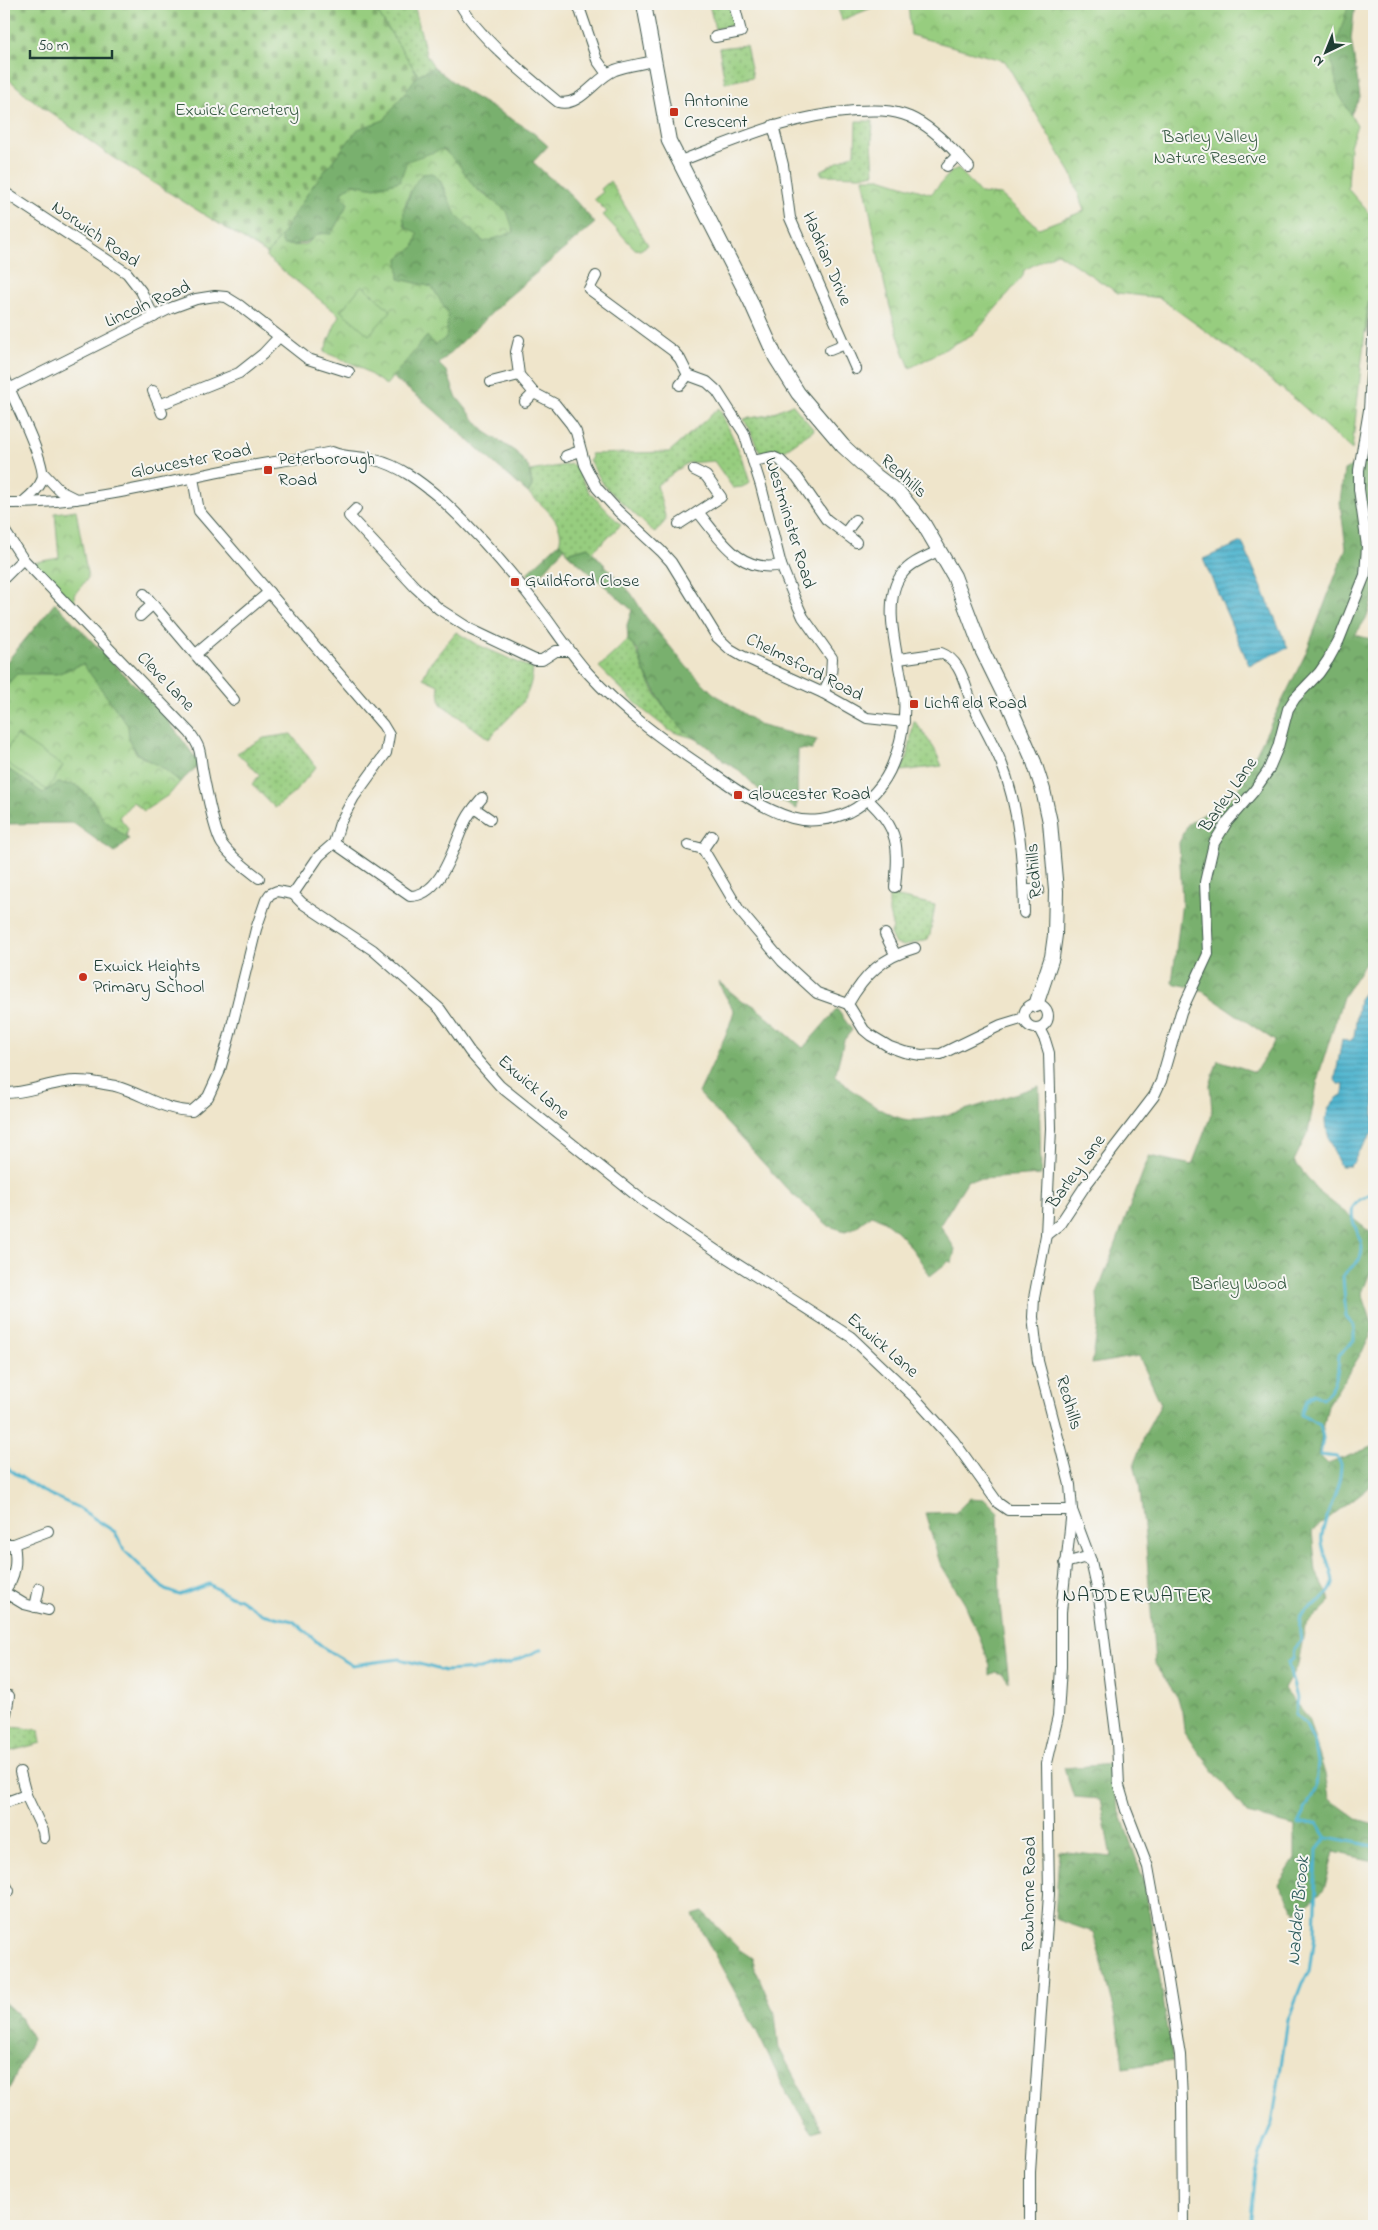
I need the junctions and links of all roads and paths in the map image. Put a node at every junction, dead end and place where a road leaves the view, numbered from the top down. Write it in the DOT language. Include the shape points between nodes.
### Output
graph roads {
  1 [pos="460,4"];
  2 [pos="578,4"];
  3 [pos="644,4"];
  4 [pos="734,4"];
  5 [pos="715,37"];
  6 [pos="653,61"];
  7 [pos="607,74"];
  8 [pos="774,125"];
  9 [pos="958,154"];
  10 [pos="678,162"];
  11 [pos="947,166"];
  12 [pos="969,167"];
  13 [pos="4,192"];
  14 [pos="596,276"];
  15 [pos="578,289"];
  16 [pos="589,289"];
  17 [pos="154,317"];
  18 [pos="1374,322"];
  19 [pos="278,338"];
  20 [pos="519,340"];
  21 [pos="845,344"];
  22 [pos="830,350"];
  23 [pos="856,369"];
  24 [pos="349,372"];
  25 [pos="688,374"];
  26 [pos="519,375"];
  27 [pos="4,376"];
  28 [pos="492,382"];
  29 [pos="680,385"];
  30 [pos="9,389"];
  31 [pos="153,391"];
  32 [pos="534,393"];
  33 [pos="525,402"];
  34 [pos="580,451"];
  35 [pos="566,456"];
  36 [pos="753,462"];
  37 [pos="694,470"];
  38 [pos="44,474"];
  39 [pos="194,478"];
  40 [pos="76,499"];
  41 [pos="4,503"];
  42 [pos="22,503"];
  43 [pos="698,512"];
  44 [pos="349,514"];
  45 [pos="855,520"];
  46 [pos="679,524"];
  47 [pos="4,530"];
  48 [pos="845,533"];
  49 [pos="856,542"];
  50 [pos="938,551"];
  51 [pos="22,559"];
  52 [pos="781,565"];
  53 [pos="4,578"];
  54 [pos="270,592"];
  55 [pos="144,594"];
  56 [pos="152,605"];
  57 [pos="140,616"];
  58 [pos="569,651"];
  59 [pos="196,654"];
  60 [pos="899,659"];
  61 [pos="223,687"];
  62 [pos="822,693"];
  63 [pos="215,695"];
  64 [pos="234,700"];
  65 [pos="904,722"];
  66 [pos="482,798"];
  67 [pos="868,800"];
  68 [pos="474,808"];
  69 [pos="490,819"];
  70 [pos="712,836"];
  71 [pos="334,843"];
  72 [pos="688,845"];
  73 [pos="703,848"];
  74 [pos="897,869"];
  75 [pos="908,869"];
  76 [pos="259,878"];
  77 [pos="895,887"];
  78 [pos="1024,890"];
  79 [pos="1039,890"];
  80 [pos="293,894"];
  81 [pos="1024,913"];
  82 [pos="885,934"];
  83 [pos="915,948"];
  84 [pos="895,954"];
  85 [pos="848,1004"];
  86 [pos="1036,1005"];
  87 [pos="1024,1018"];
  88 [pos="1038,1028"];
  89 [pos="4,1093"];
  90 [pos="1046,1235"];
  91 [pos="1072,1510"];
  92 [pos="48,1531"];
  93 [pos="9,1544"];
  94 [pos="1091,1561"];
  95 [pos="1065,1563"];
  96 [pos="39,1588"];
  97 [pos="4,1592"];
  98 [pos="35,1607"];
  99 [pos="48,1610"];
  100 [pos="9,1696"];
  101 [pos="8,1721"];
  102 [pos="20,1772"];
  103 [pos="26,1795"];
  104 [pos="4,1803"];
  105 [pos="44,1838"];
  106 [pos="1030,2226"];
  107 [pos="1183,2226"];
  1 -- 7 [label="street" via="487,38 558,102 573,102"];
  2 -- 7 [label="street" via="597,60"];
  3 -- 6 [label="street, Redhills"];
  4 -- 5 [label="street" via="741,32"];
  6 -- 7 [label="street"];
  6 -- 10 [label="street, Redhills" via="669,140"];
  8 -- 9 [label="street" via="826,114 877,109 902,114 923,124"];
  8 -- 10 [label="street"];
  8 -- 21 [label="street, Hadrian Drive" via="784,165 790,218"];
  9 -- 11 [label="street"];
  9 -- 12 [label="street"];
  10 -- 50 [label="street, Redhills" via="788,378 842,446 911,507"];
  13 -- 17 [label="street, Norwich Road" via="127,274 141,291"];
  14 -- 16 [label="street"];
  15 -- 16 [label="street"];
  16 -- 25 [label="street" via="673,351"];
  17 -- 19 [label="street, Lincoln Road" via="196,299 221,296 240,305"];
  17 -- 30 [label="street, Lincoln Road"];
  18 -- 90 [label="street, Barley Lane" via="1369,410 1359,470 1367,546 1365,574 1328,660 1288,709 1268,771 1214,843 1205,882 1208,954 1181,1012 1154,1096 1060,1224"];
  19 -- 24 [label="street, Lincoln Road" via="308,360"];
  19 -- 31 [label="street" via="239,373 160,409"];
  20 -- 26 [label="street" via="516,352"];
  21 -- 22 [label="street"];
  21 -- 23 [label="street, Hadrian Drive"];
  25 -- 29 [label="street"];
  25 -- 36 [label="street, Westminster Road" via="707,382 725,401 744,433"];
  26 -- 28 [label="street"];
  26 -- 32 [label="street, Chelmsford Road"];
  27 -- 30 [label="street"];
  30 -- 38 [label="street"];
  32 -- 33 [label="street"];
  32 -- 34 [label="street, Chelmsford Road" via="555,404 571,424"];
  34 -- 35 [label="street"];
  34 -- 62 [label="street, Chelmsford Road" via="597,488 671,562 718,637 742,656"];
  36 -- 48 [label="street" via="773,458 780,460 826,519"];
  36 -- 52 [label="street, Westminster Road"];
  37 -- 43 [label="street" via="706,476 721,497"];
  38 -- 40 [label="street" via="60,491"];
  38 -- 42 [label="street" via="40,485"];
  39 -- 40 [label="street, Gloucester Road"];
  39 -- 54 [label="street" via="199,511"];
  39 -- 58 [label="street, Gloucester Road" via="332,452 384,462 422,484 475,533 517,581"];
  40 -- 42 [label="street, Gloucester Road"];
  41 -- 42 [label="street, Gloucester Road"];
  43 -- 46 [label="street"];
  43 -- 52 [label="street" via="742,560 763,567"];
  44 -- 58 [label="street" via="425,596 459,622 534,660 542,660 556,651"];
  45 -- 48 [label="street"];
  47 -- 51 [label="street, Cleve Lane"];
  48 -- 49 [label="street"];
  50 -- 60 [label="street" via="902,573 893,590 892,613"];
  50 -- 86 [label="street, Redhills" via="954,576 982,650 1022,733 1043,790 1054,853 1056,916 1052,957"];
  51 -- 53 [label="street"];
  51 -- 76 [label="street, Cleve Lane" via="199,745 217,834 240,863"];
  52 -- 62 [label="street, Westminster Road" via="803,616 832,658 831,677"];
  54 -- 59 [label="street"];
  54 -- 71 [label="street" via="389,735 386,753 354,797"];
  55 -- 56 [label="street"];
  56 -- 57 [label="street"];
  56 -- 59 [label="street"];
  58 -- 67 [label="street, Gloucester Road" via="628,710 680,751 735,789 777,812 812,821 848,813"];
  59 -- 61 [label="street"];
  60 -- 65 [label="street" via="905,699"];
  60 -- 78 [label="street" via="941,653 947,655 960,670 1007,781 1016,821"];
  61 -- 63 [label="street"];
  61 -- 64 [label="street"];
  62 -- 65 [label="street, Chelmsford Road" via="867,718"];
  65 -- 67 [label="street" via="890,772"];
  66 -- 68 [label="street"];
  67 -- 74 [label="street" via="896,837"];
  68 -- 69 [label="street"];
  68 -- 71 [label="street" via="462,828 451,860 428,890 419,896 410,896"];
  70 -- 73 [label="street"];
  71 -- 80 [label="street" via="319,856"];
  72 -- 73 [label="street"];
  73 -- 85 [label="street" via="739,910 782,961 817,992"];
  74 -- 75 [label="street"];
  74 -- 77 [label="street"];
  78 -- 79 [label="street"];
  78 -- 81 [label="street"];
  80 -- 89 [label="street" via="276,891 266,900 219,1074 208,1097 192,1111 177,1111 116,1086 80,1081 24,1093"];
  80 -- 91 [label="street, Exwick Lane" via="373,950 440,1008 470,1052 500,1086 642,1200 851,1337 913,1396 953,1440 998,1503 1008,1510"];
  82 -- 84 [label="street"];
  83 -- 84 [label="street"];
  84 -- 85 [label="street" via="875,968"];
  85 -- 87 [label="street" via="870,1036 890,1047 921,1055 942,1054 1001,1025"];
  86 -- 87 [label="street, Redhills" via="1026,1010"];
  86 -- 88 [label="street" via="1044,1009 1047,1018"];
  87 -- 88 [label="street" via="1029,1026"];
  88 -- 90 [label="street, Redhills" via="1049,1053 1052,1085"];
  90 -- 91 [label="street, Redhills" via="1033,1317 1038,1361 1070,1485"];
  91 -- 94 [label="street, Redhills"];
  91 -- 95 [label="street, Rowhorne Road"];
  92 -- 93 [label="street"];
  93 -- 97 [label="street" via="16,1567"];
  94 -- 95 [label="street" via="1083,1558"];
  94 -- 107 [label="street, Redhills" via="1099,1597 1114,1714 1119,1786 1148,1867 1180,2055"];
  95 -- 106 [label="street, Rowhorne Road" via="1058,1716 1047,1763 1049,1894 1030,2172"];
  96 -- 98 [label="street"];
  97 -- 98 [label="street"];
  98 -- 99 [label="street"];
  100 -- 101 [label="street"];
  102 -- 103 [label="street"];
  103 -- 104 [label="street"];
  103 -- 105 [label="street" via="44,1830"];
}
